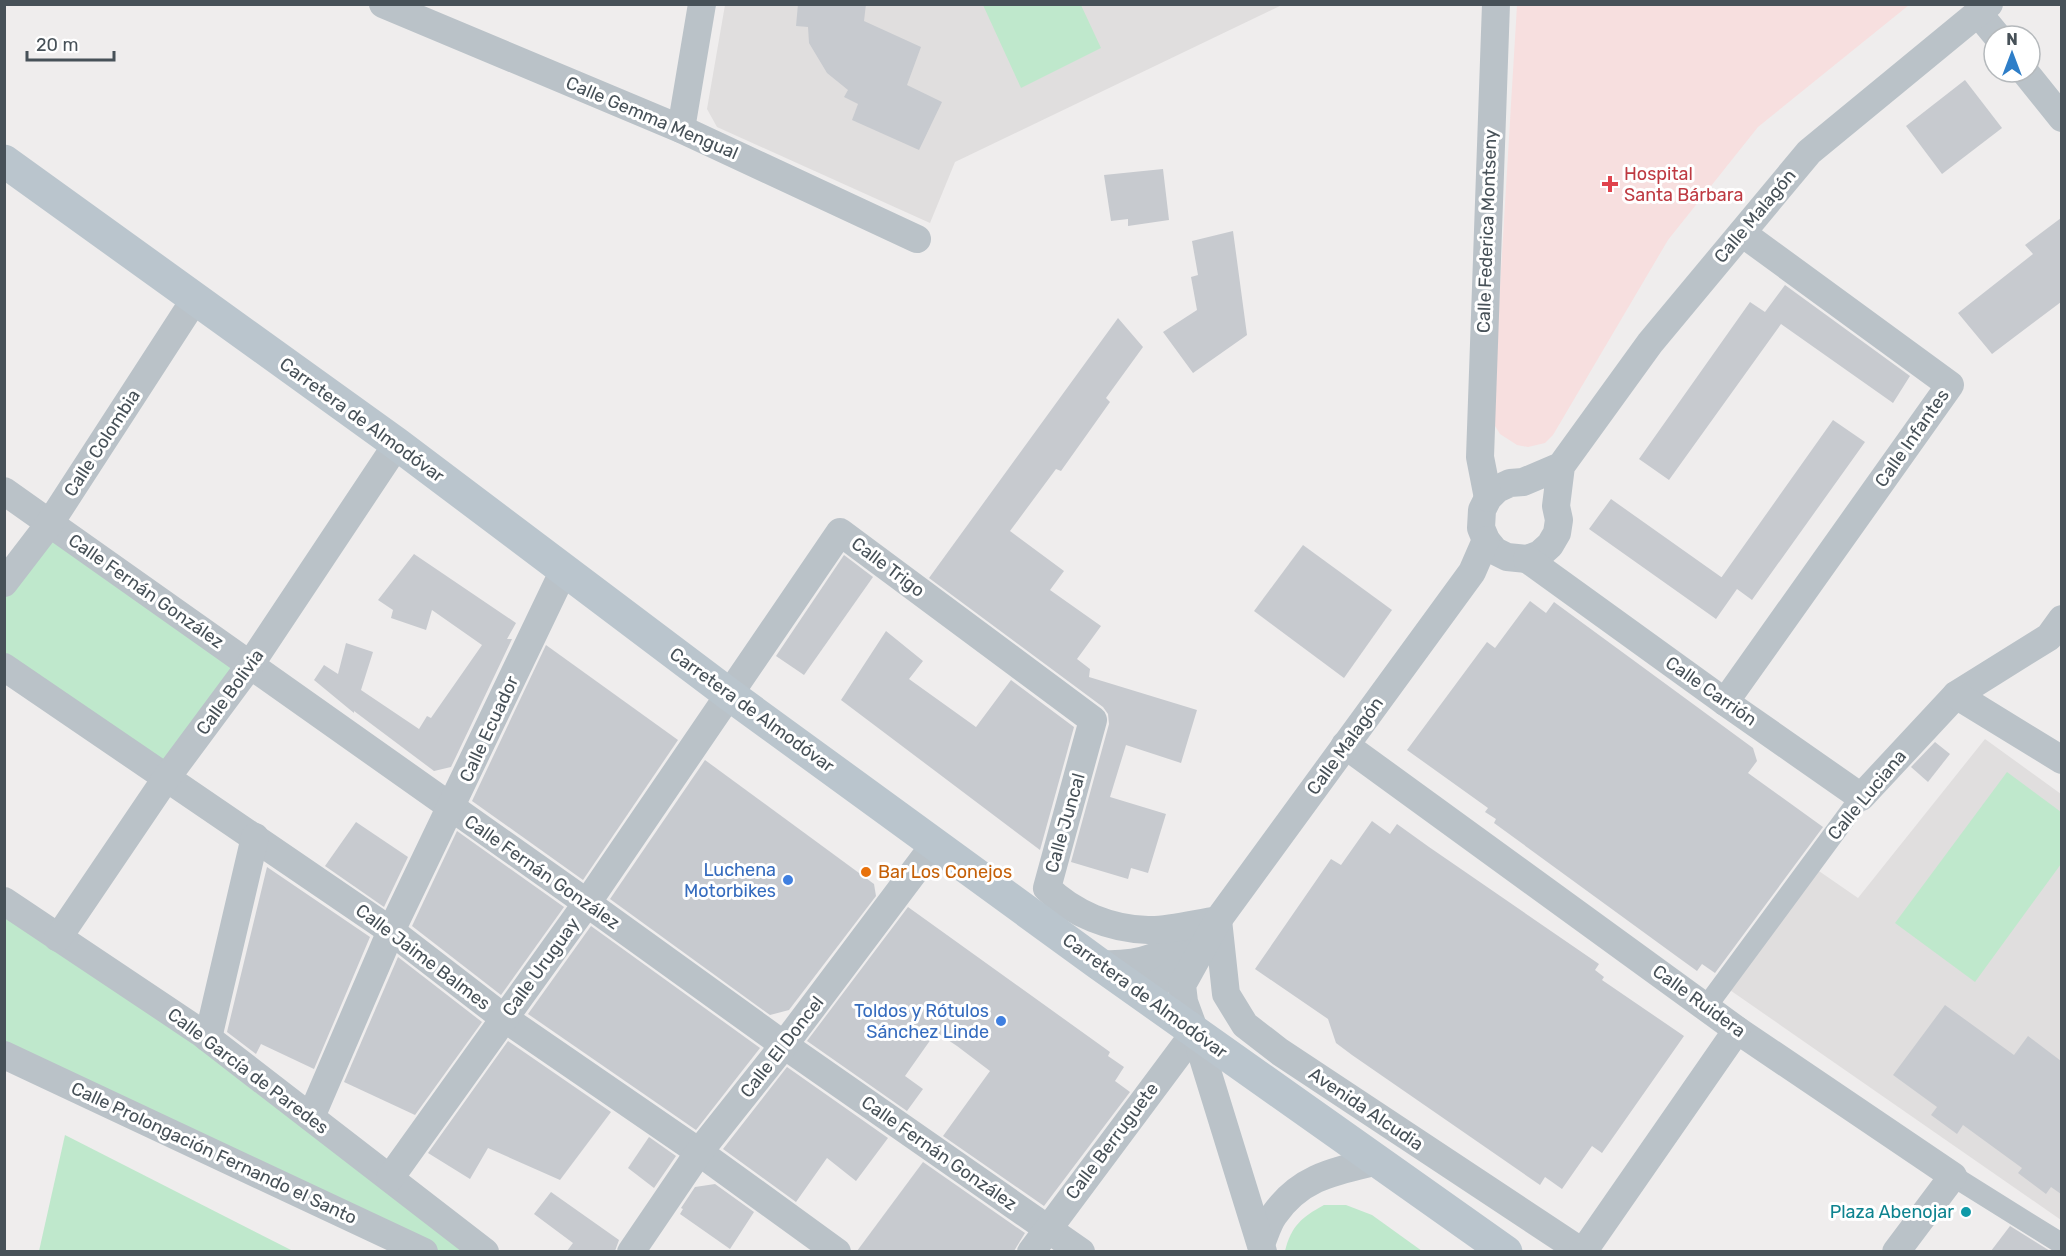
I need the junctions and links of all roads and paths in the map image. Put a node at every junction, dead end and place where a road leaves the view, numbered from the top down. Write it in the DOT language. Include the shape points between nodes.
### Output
graph roads {
  1 [pos="383,4"];
  2 [pos="702,4"];
  3 [pos="1496,4"];
  4 [pos="1984,9"];
  5 [pos="1991,24"];
  6 [pos="2034,84"];
  7 [pos="2061,118"];
  8 [pos="681,129"];
  9 [pos="4,161"];
  10 [pos="1742,233"];
  11 [pos="917,239"];
  12 [pos="195,299"];
  13 [pos="397,444"];
  14 [pos="1561,466"];
  15 [pos="1507,488"];
  16 [pos="4,491"];
  17 [pos="1556,506"];
  18 [pos="50,524"];
  19 [pos="1518,550"];
  20 [pos="564,570"];
  21 [pos="4,583"];
  22 [pos="2061,620"];
  23 [pos="250,665"];
  24 [pos="4,667"];
  25 [pos="1956,694"];
  26 [pos="730,695"];
  27 [pos="1725,702"];
  28 [pos="1093,720"];
  29 [pos="1345,745"];
  30 [pos="2061,760"];
  31 [pos="167,777"];
  32 [pos="1861,797"];
  33 [pos="452,808"];
  34 [pos="255,837"];
  35 [pos="935,844"];
  36 [pos="4,901"];
  37 [pos="587,903"];
  38 [pos="1218,920"];
  39 [pos="391,931"];
  40 [pos="58,938"];
  41 [pos="1099,964"];
  42 [pos="1133,988"];
  43 [pos="1706,1007"];
  44 [pos="504,1018"];
  45 [pos="1737,1030"];
  46 [pos="1195,1032"];
  47 [pos="208,1038"];
  48 [pos="784,1045"];
  49 [pos="4,1055"];
  50 [pos="310,1117"];
  51 [pos="699,1152"];
  52 [pos="1378,1161"];
  53 [pos="1953,1176"];
  54 [pos="390,1178"];
  55 [pos="1039,1240"];
  56 [pos="2061,1244"];
  57 [pos="1262,1248"];
  58 [pos="424,1251"];
  59 [pos="485,1251"];
  60 [pos="631,1251"];
  61 [pos="837,1251"];
  62 [pos="1081,1251"];
  63 [pos="1506,1251"];
  64 [pos="1582,1251"];
  65 [pos="1896,1251"];
  1 -- 8 [label="street, Calle Gemma Mengual"];
  2 -- 8 [label="street"];
  3 -- 15 [label="street, Calle Federica Montseny" via="1480,457"];
  4 -- 5 [label="street"];
  4 -- 10 [label="street, Calle Malagón" via="1809,152"];
  6 -- 7 [label="street"];
  8 -- 11 [label="street, Calle Gemma Mengual"];
  9 -- 12 [label="main road, Carretera de Almodóvar"];
  10 -- 14 [label="street, Calle Malagón" via="1650,343"];
  10 -- 27 [label="street, Calle Infantes" via="1950,385"];
  12 -- 13 [label="main road, Carretera de Almodóvar"];
  12 -- 18 [label="street, Calle Colombia"];
  13 -- 20 [label="main road, Carretera de Almodóvar"];
  13 -- 23 [label="street, Calle Bolivia"];
  14 -- 15 [label="street"];
  14 -- 17 [label="street, Calle Malagón"];
  15 -- 17 [label="street" via="1539,486"];
  15 -- 19 [label="street" via="1482,510 1481,528"];
  16 -- 18 [label="street, Calle Fernán González"];
  17 -- 19 [label="street, Calle Malagón" via="1557,533"];
  18 -- 21 [label="street, Calle Colombia"];
  18 -- 23 [label="street, Calle Fernán González"];
  19 -- 27 [label="street, Calle Carrión"];
  19 -- 29 [label="street, Calle Malagón" via="1472,572"];
  20 -- 26 [label="main road, Carretera de Almodóvar"];
  20 -- 33 [label="street, Calle Ecuador"];
  22 -- 25 [label="street, Calle Luciana" via="2049,637"];
  23 -- 31 [label="street, Calle Bolivia"];
  23 -- 33 [label="street, Calle Fernán González"];
  24 -- 31 [label="street, Calle Jaime Balmes"];
  25 -- 30 [label="street"];
  25 -- 32 [label="street, Calle Luciana"];
  26 -- 28 [label="street, Calle Trigo" via="840,532"];
  26 -- 35 [label="main road, Carretera de Almodóvar"];
  26 -- 37 [label="street, Calle Uruguay"];
  27 -- 32 [label="street, Calle Carrión"];
  28 -- 38 [label="street, Calle Juncal" via="1047,888 1060,902 1115,926 1150,930"];
  29 -- 38 [label="street, Calle Malagón"];
  29 -- 43 [label="street, Calle Ruidera"];
  31 -- 34 [label="street, Calle Jaime Balmes"];
  31 -- 40 [label="street, Calle Bolivia"];
  32 -- 43 [label="street, Calle Luciana"];
  33 -- 37 [label="street, Calle Fernán González"];
  33 -- 39 [label="street, Calle Ecuador"];
  34 -- 39 [label="street, Calle Jaime Balmes"];
  34 -- 47 [label="street"];
  35 -- 41 [label="main road, Carretera de Almodóvar"];
  35 -- 48 [label="street, Calle El Doncel"];
  36 -- 40 [label="street, Calle García de Paredes"];
  37 -- 44 [label="street, Calle Uruguay"];
  37 -- 48 [label="street, Calle Fernán González"];
  38 -- 41 [label="street, Calle Malagón" via="1167,952 1144,961"];
  38 -- 42 [label="street, Calle Malagón" via="1177,972 1159,984"];
  38 -- 46 [label="street, Calle Malagón" via="1182,985"];
  38 -- 64 [label="street, Avenida Alcudia" via="1226,994 1245,1025"];
  39 -- 44 [label="street, Calle Jaime Balmes"];
  39 -- 50 [label="street, Calle Ecuador"];
  40 -- 47 [label="street, Calle García de Paredes"];
  41 -- 42 [label="main road, Carretera de Almodóvar"];
  42 -- 46 [label="main road, Carretera de Almodóvar"];
  43 -- 45 [label="street, Calle Ruidera"];
  44 -- 51 [label="street, Calle Jaime Balmes"];
  44 -- 54 [label="street, Calle Uruguay"];
  45 -- 53 [label="street, Calle Ruidera"];
  45 -- 64 [label="street"];
  46 -- 52 [label="main road, Carretera de Almodóvar"];
  46 -- 55 [label="street, Calle Berruguete"];
  46 -- 57 [label="street, Calle Malagón"];
  47 -- 50 [label="street, Calle García de Paredes"];
  48 -- 51 [label="street, Calle El Doncel"];
  48 -- 55 [label="street, Calle Fernán González"];
  49 -- 58 [label="street, Calle Prolongación Fernando el Santo"];
  50 -- 54 [label="street, Calle García de Paredes"];
  51 -- 60 [label="street, Calle El Doncel"];
  51 -- 61 [label="street, Calle Jaime Balmes"];
  52 -- 57 [label="street" via="1327,1173 1291,1196 1273,1216"];
  52 -- 63 [label="main road, Carretera de Almodóvar"];
  53 -- 56 [label="street, Calle Ruidera"];
  53 -- 65 [label="street"];
  54 -- 59 [label="street, Calle García de Paredes"];
  55 -- 62 [label="street, Calle Fernán González"];
}
